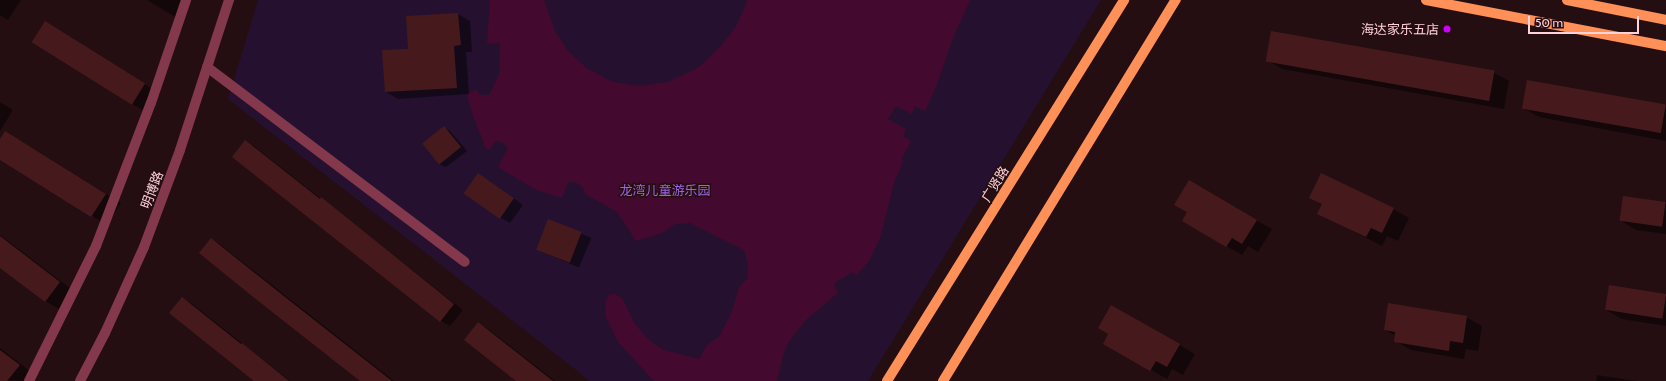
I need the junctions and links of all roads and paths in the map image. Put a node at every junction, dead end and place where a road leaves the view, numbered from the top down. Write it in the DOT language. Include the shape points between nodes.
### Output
graph roads {
  1 [pos="186,0"];
  2 [pos="229,0"];
  3 [pos="1124,0"];
  4 [pos="1176,0"];
  5 [pos="1426,0"];
  6 [pos="1568,0"];
  7 [pos="1666,20"];
  8 [pos="1666,46"];
  9 [pos="207,67"];
  10 [pos="465,262"];
  11 [pos="29,381"];
  12 [pos="80,381"];
  13 [pos="887,381"];
  14 [pos="944,381"];
  1 -- 11 [label="street" via="151,103 96,246"];
  2 -- 9 [label="street, 明博路"];
  3 -- 13 [label="main road, 广贤路"];
  4 -- 14 [label="main road"];
  5 -- 8 [label="main road"];
  6 -- 7 [label="main road"];
  9 -- 10 [label="street"];
  9 -- 12 [label="street, 明博路" via="144,247"];
}
